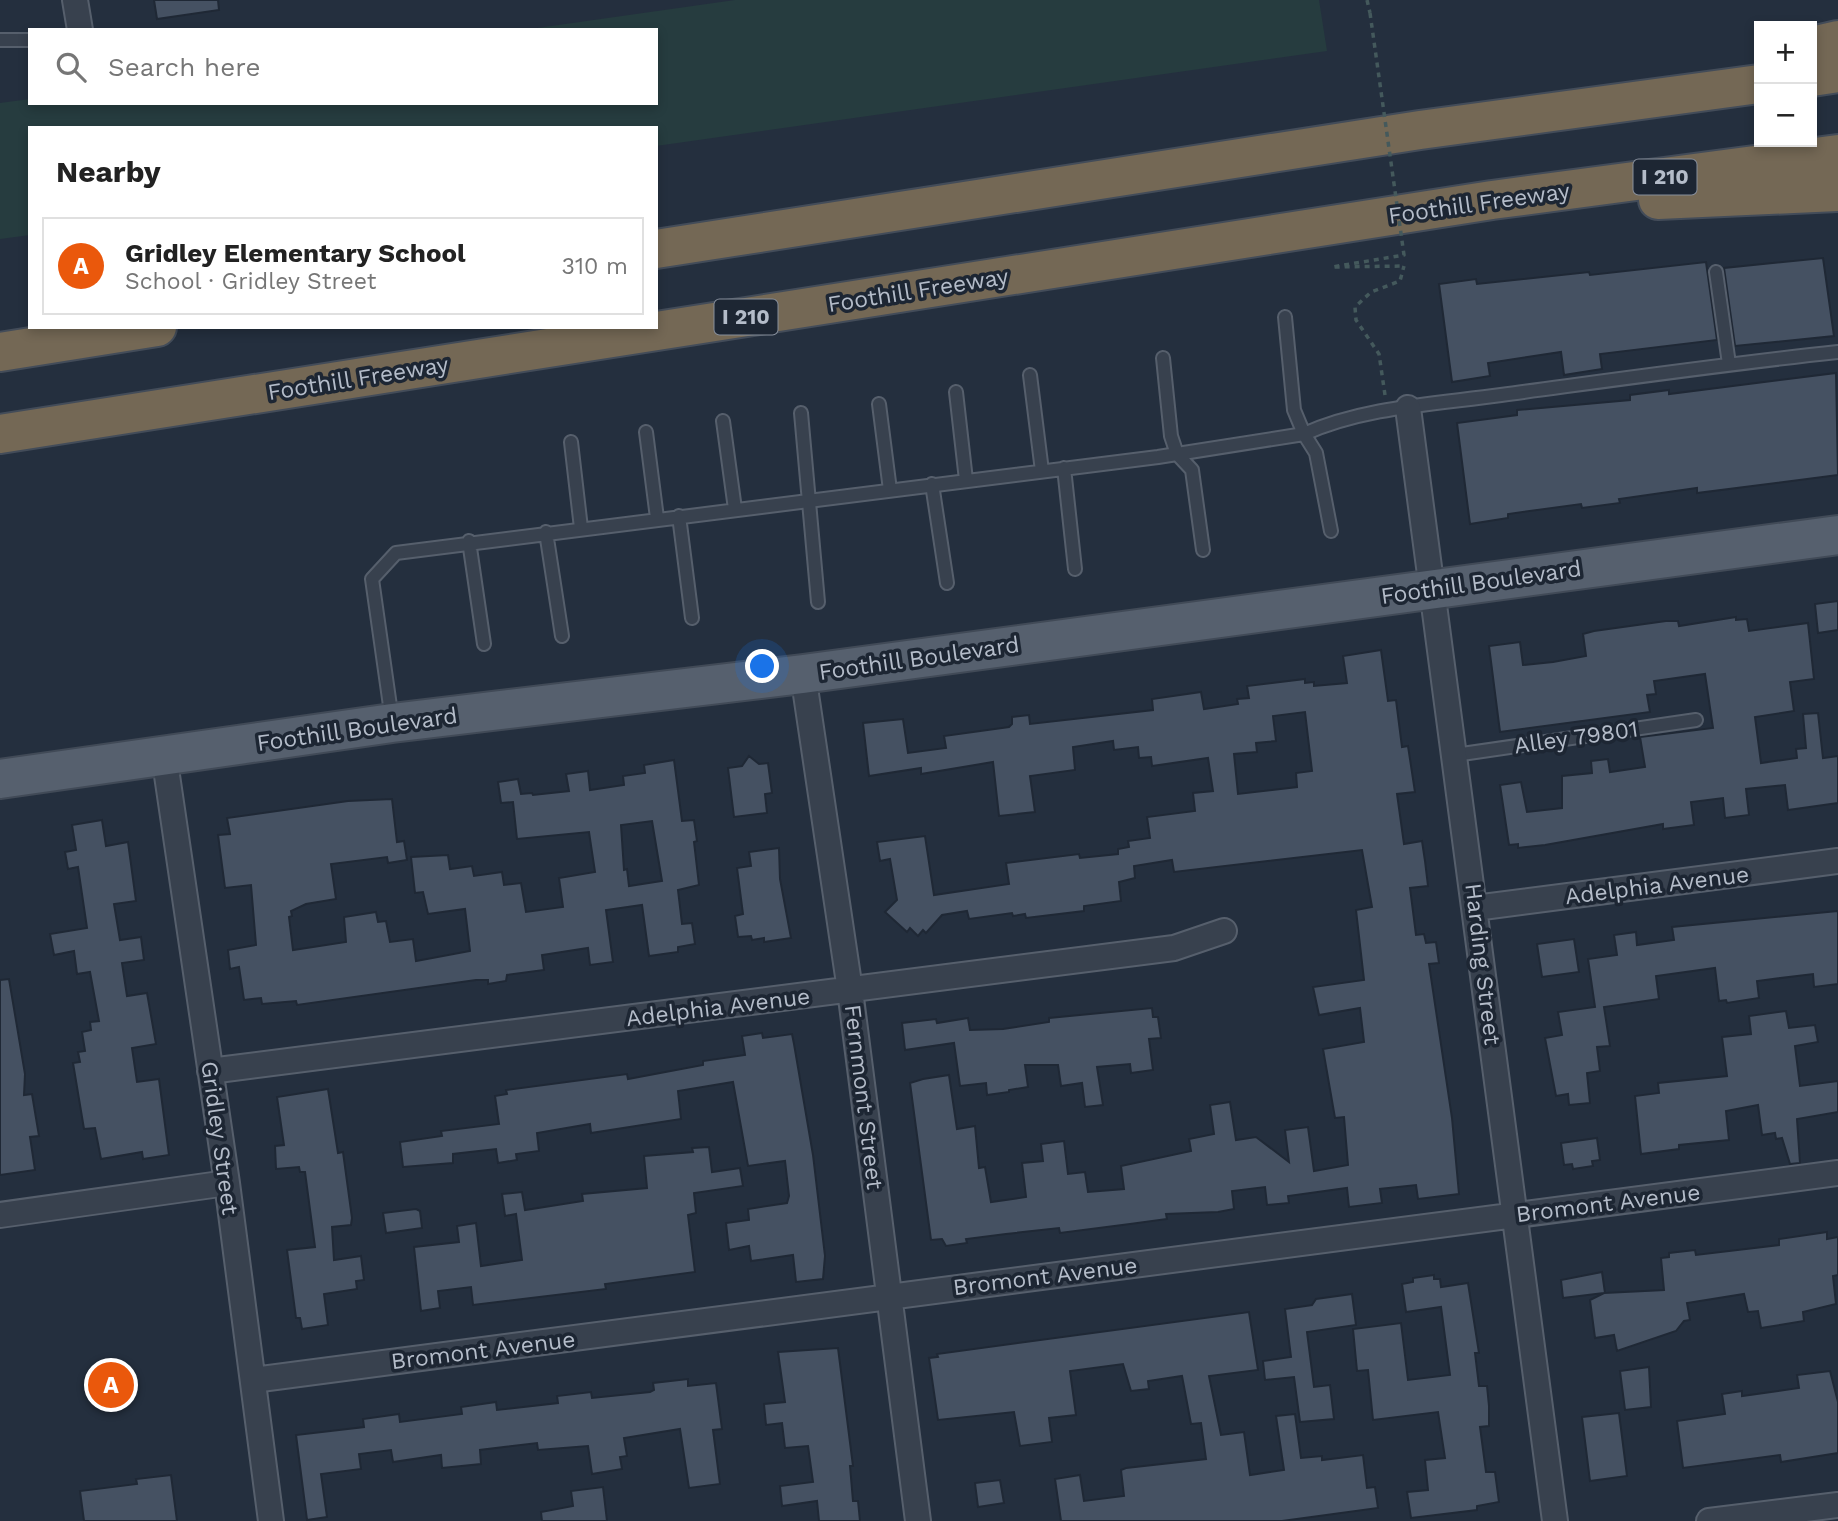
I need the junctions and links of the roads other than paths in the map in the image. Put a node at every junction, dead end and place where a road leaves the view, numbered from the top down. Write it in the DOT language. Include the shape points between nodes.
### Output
graph roads {
  1 [pos="75,0"];
  2 [pos="80,28"];
  3 [pos="0,40"];
  4 [pos="28,40"];
  5 [pos="1838,40"];
  6 [pos="1817,45"];
  7 [pos="1754,58"];
  8 [pos="1838,73"];
  9 [pos="1817,76"];
  10 [pos="1754,85"];
  11 [pos="1420,130"];
  12 [pos="1838,154"];
  13 [pos="1838,192"];
  14 [pos="1492,200"];
  15 [pos="658,249"];
  16 [pos="1716,272"];
  17 [pos="1285,317"];
  18 [pos="144,329"];
  19 [pos="0,352"];
  20 [pos="1838,352"];
  21 [pos="1163,359"];
  22 [pos="1729,364"];
  23 [pos="1030,375"];
  24 [pos="956,393"];
  25 [pos="879,404"];
  26 [pos="1397,410"];
  27 [pos="801,413"];
  28 [pos="723,421"];
  29 [pos="646,432"];
  30 [pos="0,434"];
  31 [pos="1304,434"];
  32 [pos="571,442"];
  33 [pos="1178,454"];
  34 [pos="1064,468"];
  35 [pos="1042,471"];
  36 [pos="967,480"];
  37 [pos="932,484"];
  38 [pos="890,490"];
  39 [pos="808,500"];
  40 [pos="735,509"];
  41 [pos="679,516"];
  42 [pos="657,518"];
  43 [pos="581,528"];
  44 [pos="1331,531"];
  45 [pos="546,532"];
  46 [pos="1838,535"];
  47 [pos="469,541"];
  48 [pos="1203,550"];
  49 [pos="1075,569"];
  50 [pos="947,583"];
  51 [pos="1434,589"];
  52 [pos="818,602"];
  53 [pos="692,618"];
  54 [pos="562,636"];
  55 [pos="484,644"];
  56 [pos="803,674"];
  57 [pos="1696,720"];
  58 [pos="392,723"];
  59 [pos="164,755"];
  60 [pos="1455,755"];
  61 [pos="0,779"];
  62 [pos="1838,861"];
  63 [pos="1475,908"];
  64 [pos="1224,930"];
  65 [pos="850,990"];
  66 [pos="210,1072"];
  67 [pos="1838,1173"];
  68 [pos="227,1182"];
  69 [pos="0,1214"];
  70 [pos="1515,1215"];
  71 [pos="889,1297"];
  72 [pos="253,1380"];
  73 [pos="1838,1505"];
  74 [pos="271,1521"];
  75 [pos="918,1521"];
  76 [pos="1555,1521"];
  77 [pos="1709,1521"];
  1 -- 2 [label="street"];
  3 -- 4 [label="lane"];
  5 -- 6 [label="highway"];
  7 -- 11 [label="highway"];
  8 -- 9 [label="highway"];
  10 -- 11 [label="highway"];
  11 -- 15 [label="highway"];
  12 -- 14 [label="highway, Foothill Freeway / I 210"];
  13 -- 14 [label="highway" via="1644,201"];
  14 -- 30 [label="highway, Foothill Freeway / I 210"];
  16 -- 22 [label="lane"];
  17 -- 31 [label="lane" via="1294,410"];
  18 -- 19 [label="highway"];
  20 -- 22 [label="lane"];
  21 -- 33 [label="lane" via="1171,436"];
  22 -- 26 [label="lane"];
  23 -- 35 [label="lane"];
  24 -- 36 [label="lane"];
  25 -- 38 [label="lane"];
  26 -- 31 [label="lane" via="1323,425"];
  26 -- 51 [label="street, Harding Street"];
  27 -- 39 [label="lane"];
  28 -- 40 [label="lane"];
  29 -- 42 [label="lane"];
  31 -- 33 [label="lane"];
  31 -- 44 [label="lane" via="1316,453"];
  32 -- 43 [label="lane"];
  33 -- 34 [label="lane"];
  33 -- 48 [label="lane" via="1192,470"];
  34 -- 35 [label="lane"];
  34 -- 49 [label="lane"];
  35 -- 36 [label="lane"];
  36 -- 37 [label="lane"];
  37 -- 38 [label="lane"];
  37 -- 50 [label="lane"];
  38 -- 39 [label="lane"];
  39 -- 40 [label="lane"];
  39 -- 52 [label="lane"];
  40 -- 41 [label="lane"];
  41 -- 42 [label="lane"];
  41 -- 53 [label="lane"];
  42 -- 43 [label="lane"];
  43 -- 45 [label="lane"];
  45 -- 47 [label="lane"];
  45 -- 54 [label="lane"];
  46 -- 51 [label="main road, Foothill Boulevard"];
  47 -- 55 [label="lane"];
  47 -- 58 [label="lane" via="396,553 372,579"];
  51 -- 56 [label="main road, Foothill Boulevard"];
  51 -- 60 [label="street, Harding Street"];
  56 -- 58 [label="main road, Foothill Boulevard"];
  56 -- 65 [label="street, Fernmont Street"];
  57 -- 60 [label="lane, Alley 79801"];
  58 -- 59 [label="main road, Foothill Boulevard"];
  59 -- 61 [label="main road, Foothill Boulevard"];
  59 -- 66 [label="street, Gridley Street"];
  60 -- 63 [label="street, Harding Street"];
  62 -- 63 [label="street, Adelphia Avenue"];
  63 -- 70 [label="street, Harding Street"];
  64 -- 65 [label="street, Adelphia Avenue" via="1174,948"];
  65 -- 66 [label="street, Adelphia Avenue"];
  65 -- 71 [label="street, Fernmont Street"];
  66 -- 68 [label="street, Gridley Street"];
  67 -- 70 [label="street, Bromont Avenue"];
  68 -- 69 [label="street"];
  68 -- 72 [label="street, Gridley Street"];
  70 -- 71 [label="street, Bromont Avenue"];
  70 -- 76 [label="street, Harding Street"];
  71 -- 72 [label="street, Bromont Avenue"];
  71 -- 75 [label="street, Fernmont Street"];
  72 -- 74 [label="street, Gridley Street"];
  73 -- 77 [label="street"];
}
